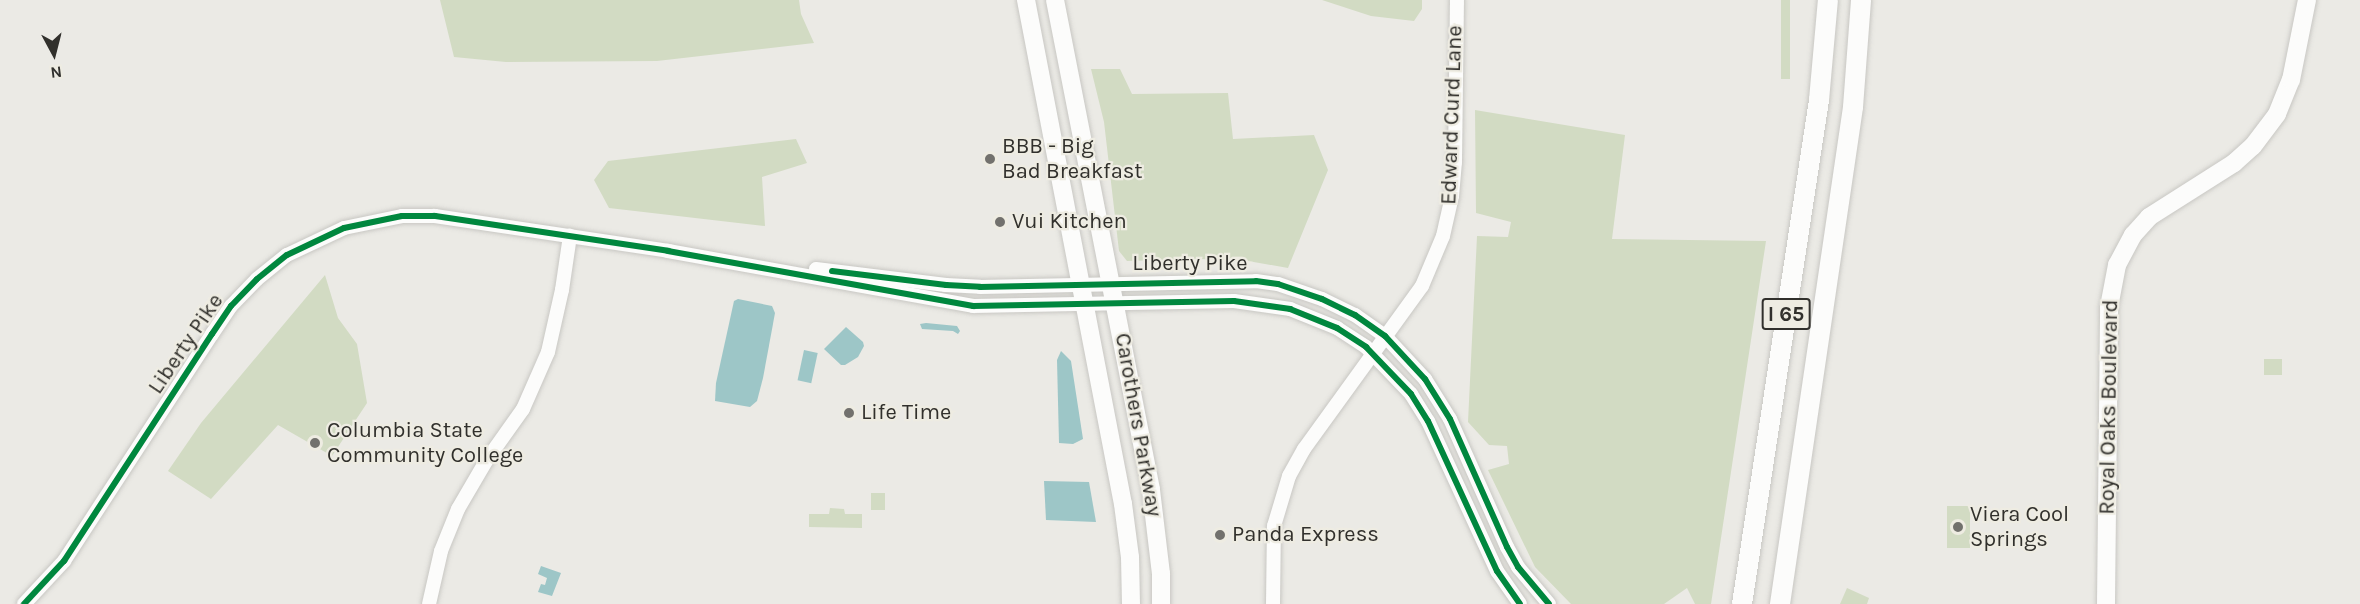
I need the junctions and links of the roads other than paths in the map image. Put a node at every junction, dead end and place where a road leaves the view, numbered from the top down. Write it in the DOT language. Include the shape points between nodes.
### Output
graph roads {
  1 [pos="1026,0"];
  2 [pos="1055,0"];
  3 [pos="1457,0"];
  4 [pos="1828,0"];
  5 [pos="1861,0"];
  6 [pos="2307,0"];
  7 [pos="570,236"];
  8 [pos="668,251"];
  9 [pos="1111,282"];
  10 [pos="1081,283"];
  11 [pos="1115,303"];
  12 [pos="1085,304"];
  13 [pos="1386,336"];
  14 [pos="1372,352"];
  15 [pos="1472,469"];
  16 [pos="1453,477"];
  17 [pos="24,604"];
  18 [pos="429,604"];
  19 [pos="1131,604"];
  20 [pos="1161,604"];
  21 [pos="1273,604"];
  22 [pos="1520,604"];
  23 [pos="1549,604"];
  24 [pos="1742,604"];
  25 [pos="1780,604"];
  26 [pos="2106,604"];
  1 -- 10 [label="main road, Carothers Parkway"];
  2 -- 9 [label="main road, Carothers Parkway"];
  3 -- 13 [label="street, Edward Curd Lane" via="1452,196 1437,254 1422,286"];
  4 -- 24 [label="highway, I 65" via="1819,100"];
  5 -- 25 [label="highway, I 65" via="1853,107"];
  6 -- 26 [label="main road, Royal Oaks Boulevard" via="2291,80 2277,114 2253,146 2234,163 2149,217 2133,235 2117,265 2109,307"];
  7 -- 8 [label="street, Liberty Pike"];
  7 -- 17 [label="street, Liberty Pike" via="455,218 402,216 344,228 287,255 231,306 64,561"];
  7 -- 18 [label="street" via="548,352 523,409 458,509 441,551"];
  8 -- 10 [label="street, Liberty Pike" via="946,285"];
  8 -- 12 [label="street, Liberty Pike" via="973,306"];
  9 -- 10 [label="street, Liberty Pike"];
  9 -- 11 [label="main road, Carothers Parkway"];
  9 -- 13 [label="street, Liberty Pike" via="1225,279 1278,284 1322,299"];
  10 -- 12 [label="main road, Carothers Parkway"];
  11 -- 12 [label="street, Liberty Pike"];
  11 -- 14 [label="street, Liberty Pike" via="1258,302 1314,317"];
  11 -- 20 [label="main road, Carothers Parkway" via="1151,490"];
  12 -- 19 [label="main road, Carothers Parkway" via="1123,504"];
  13 -- 14 [label="street, Edward Curd Lane"];
  13 -- 15 [label="street, Liberty Pike" via="1439,399"];
  14 -- 16 [label="street, Liberty Pike" via="1411,394"];
  14 -- 21 [label="street, Edward Curd Lane" via="1289,476 1274,526"];
  15 -- 16 [label="street"];
  15 -- 23 [label="street, Liberty Pike" via="1518,567"];
  16 -- 22 [label="street, Liberty Pike" via="1497,571"];
}
